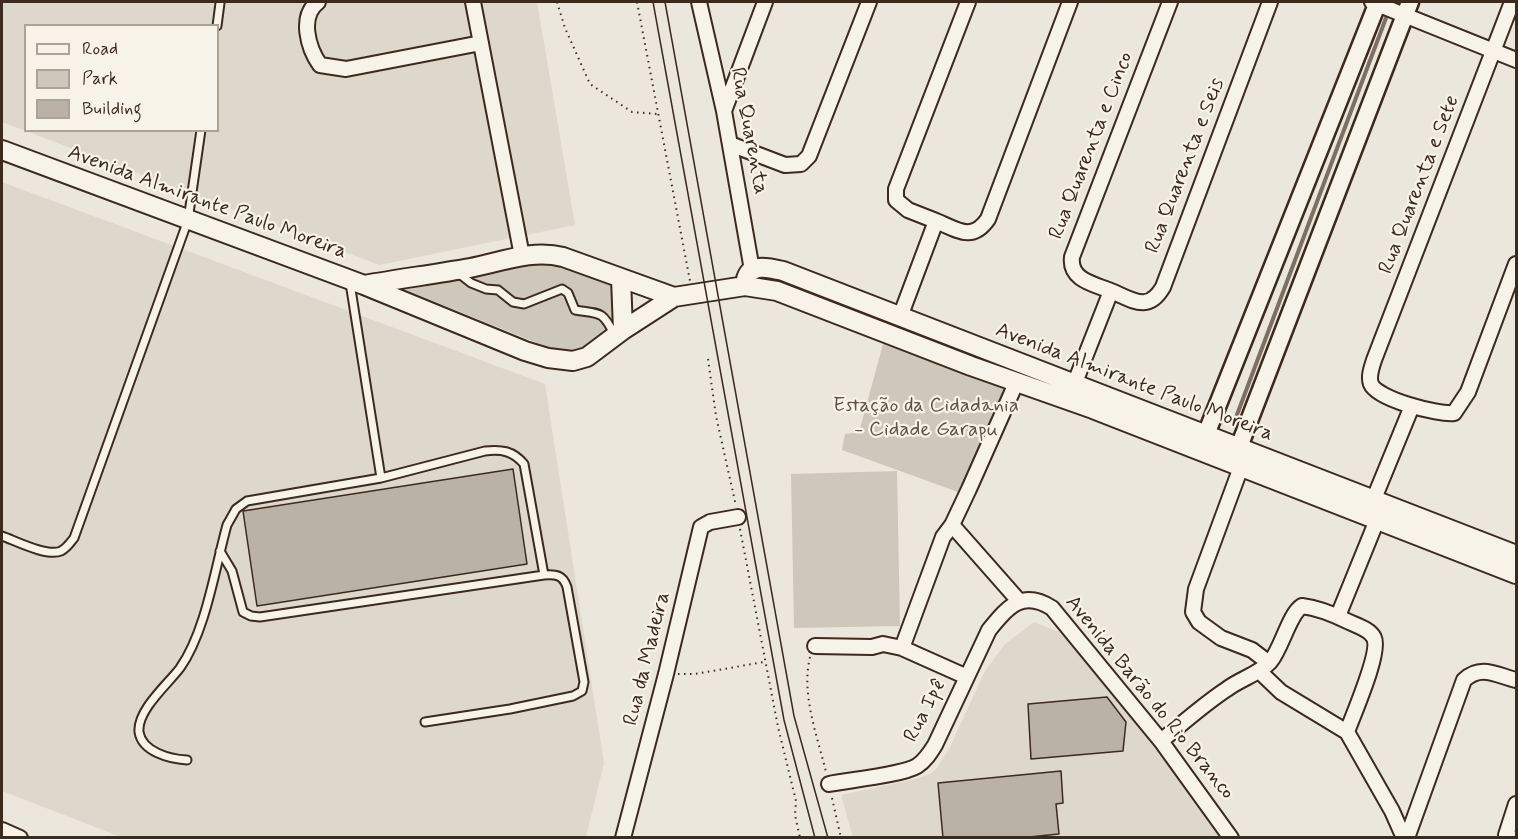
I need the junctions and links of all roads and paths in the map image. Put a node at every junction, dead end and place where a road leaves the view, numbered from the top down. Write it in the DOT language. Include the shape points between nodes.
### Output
graph roads {
  1 [pos="318,2"];
  2 [pos="473,2"];
  3 [pos="557,2"];
  4 [pos="637,2"];
  5 [pos="699,2"];
  6 [pos="765,2"];
  7 [pos="869,2"];
  8 [pos="968,2"];
  9 [pos="1070,2"];
  10 [pos="1170,2"];
  11 [pos="1270,2"];
  12 [pos="1512,2"];
  13 [pos="220,3"];
  14 [pos="1389,5"];
  15 [pos="217,24"];
  16 [pos="481,43"];
  17 [pos="1494,52"];
  18 [pos="1516,60"];
  19 [pos="724,111"];
  20 [pos="658,114"];
  21 [pos="201,132"];
  22 [pos="730,144"];
  23 [pos="2,150"];
  24 [pos="188,220"];
  25 [pos="936,221"];
  26 [pos="522,256"];
  27 [pos="1516,264"];
  28 [pos="454,270"];
  29 [pos="621,278"];
  30 [pos="749,278"];
  31 [pos="357,283"];
  32 [pos="1111,291"];
  33 [pos="683,296"];
  34 [pos="900,317"];
  35 [pos="932,329"];
  36 [pos="619,333"];
  37 [pos="925,348"];
  38 [pos="708,359"];
  39 [pos="1017,381"];
  40 [pos="1074,385"];
  41 [pos="1412,405"];
  42 [pos="1203,443"];
  43 [pos="1238,460"];
  44 [pos="381,478"];
  45 [pos="1373,501"];
  46 [pos="738,517"];
  47 [pos="1377,520"];
  48 [pos="952,525"];
  49 [pos="2,536"];
  50 [pos="220,551"];
  51 [pos="1516,555"];
  52 [pos="1516,574"];
  53 [pos="544,575"];
  54 [pos="1019,602"];
  55 [pos="1338,616"];
  56 [pos="815,646"];
  57 [pos="902,648"];
  58 [pos="765,662"];
  59 [pos="1264,667"];
  60 [pos="666,674"];
  61 [pos="967,677"];
  62 [pos="1516,680"];
  63 [pos="425,722"];
  64 [pos="1347,732"];
  65 [pos="1161,741"];
  66 [pos="187,760"];
  67 [pos="829,784"];
  68 [pos="1516,804"];
  69 [pos="2,830"];
  70 [pos="1509,836"];
  71 [pos="20,837"];
  72 [pos="623,837"];
  73 [pos="800,837"];
  74 [pos="841,837"];
  75 [pos="1231,837"];
  76 [pos="1406,837"];
  1 -- 16 [label="street" via="310,9 307,29 314,58 320,65 346,69"];
  2 -- 16 [label="street"];
  3 -- 20 [label="path" via="590,84 632,112"];
  4 -- 20 [label="path"];
  5 -- 19 [label="street, Rua Quarenta"];
  6 -- 19 [label="street"];
  7 -- 22 [label="street" via="809,156 801,164 785,165"];
  8 -- 25 [label="street" via="896,189 896,200 901,206"];
  9 -- 25 [label="street" via="988,219 974,233"];
  10 -- 32 [label="street, Rua Quarenta e Cinco" via="1072,257 1073,272 1079,278"];
  11 -- 32 [label="street, Rua Quarenta e Seis" via="1163,287 1147,304"];
  12 -- 17 [label="street, Rua Quarenta e Sete"];
  13 -- 15 [label="lane"];
  14 -- 17 [label="street"];
  14 -- 42 [label="street"];
  14 -- 43 [label="street"];
  16 -- 26 [label="street"];
  17 -- 18 [label="street"];
  17 -- 41 [label="street, Rua Quarenta e Sete" via="1370,374 1377,391"];
  19 -- 22 [label="street, Rua Quarenta"];
  20 -- 33 [label="path"];
  21 -- 24 [label="lane"];
  22 -- 30 [label="street, Rua Quarenta"];
  23 -- 24 [label="main road, Avenida Almirante Paulo Moreira"];
  24 -- 31 [label="main road, Avenida Almirante Paulo Moreira"];
  24 -- 49 [label="lane" via="74,537 59,552 49,553"];
  25 -- 34 [label="street"];
  26 -- 28 [label="main road, Avenida Almirante Paulo Moreira"];
  26 -- 29 [label="main road, Avenida Almirante Paulo Moreira" via="554,255"];
  27 -- 41 [label="street" via="1468,392 1454,413"];
  28 -- 31 [label="main road, Avenida Almirante Paulo Moreira"];
  28 -- 36 [label="lane" via="471,283 498,290 513,302 524,304 562,289 575,310 597,312"];
  29 -- 33 [label="main road, Avenida Almirante Paulo Moreira"];
  29 -- 36 [label="main road"];
  30 -- 33 [label="main road, Avenida Almirante Paulo Moreira"];
  30 -- 34 [label="main road, Avenida Almirante Paulo Moreira" via="759,267 783,271"];
  30 -- 37 [label="main road, Avenida Almirante Paulo Moreira"];
  31 -- 36 [label="main road, Avenida Almirante Paulo Moreira" via="548,358 573,361 587,357"];
  31 -- 44 [label="lane"];
  32 -- 40 [label="street"];
  33 -- 36 [label="main road, Avenida Almirante Paulo Moreira"];
  34 -- 35 [label="main road, Avenida Almirante Paulo Moreira"];
  35 -- 37 [label="main road"];
  35 -- 40 [label="main road, Avenida Almirante Paulo Moreira"];
  37 -- 39 [label="main road, Avenida Almirante Paulo Moreira"];
  38 -- 46 [label="path"];
  39 -- 42 [label="main road, Avenida Almirante Paulo Moreira"];
  39 -- 48 [label="street"];
  40 -- 42 [label="main road, Avenida Almirante Paulo Moreira"];
  41 -- 45 [label="street"];
  42 -- 43 [label="main road, Avenida Almirante Paulo Moreira"];
  43 -- 45 [label="main road, Avenida Almirante Paulo Moreira"];
  43 -- 47 [label="main road, Avenida Almirante Paulo Moreira"];
  43 -- 59 [label="street" via="1193,612 1199,622 1221,638 1252,650"];
  44 -- 50 [label="lane" via="247,501 236,509 227,525"];
  44 -- 53 [label="lane" via="485,452 498,450 517,456 524,464"];
  45 -- 51 [label="main road, Avenida Almirante Paulo Moreira"];
  46 -- 58 [label="path"];
  46 -- 60 [label="street, Rua da Madeira" via="701,527"];
  47 -- 52 [label="main road, Avenida Almirante Paulo Moreira"];
  47 -- 55 [label="street"];
  48 -- 54 [label="street"];
  48 -- 57 [label="street" via="943,537"];
  50 -- 53 [label="lane" via="232,571 243,612 260,617"];
  50 -- 66 [label="lane" via="193,644 140,723 139,734 147,745 167,757"];
  53 -- 63 [label="lane" via="558,575 565,580 584,682 582,691 520,707"];
  54 -- 61 [label="street, Rua Ipê" via="989,630"];
  54 -- 65 [label="street, Avenida Barão do Rio Branco" via="1029,598 1052,608"];
  55 -- 59 [label="street" via="1302,606"];
  55 -- 64 [label="street" via="1373,634 1376,647"];
  56 -- 57 [label="street" via="883,644"];
  56 -- 67 [label="path" via="809,658 807,679 810,709"];
  57 -- 61 [label="street"];
  58 -- 60 [label="path" via="695,674"];
  58 -- 73 [label="path" via="796,801"];
  59 -- 64 [label="street" via="1281,692"];
  59 -- 65 [label="street" via="1224,690"];
  60 -- 72 [label="street, Rua da Madeira"];
  61 -- 67 [label="street, Rua Ipê" via="935,745 916,767"];
  62 -- 76 [label="street" via="1480,670 1464,680"];
  64 -- 76 [label="street"];
  65 -- 75 [label="street, Avenida Barão do Rio Branco"];
  67 -- 74 [label="path"];
  68 -- 70 [label="street"];
  69 -- 71 [label="street"];
}
